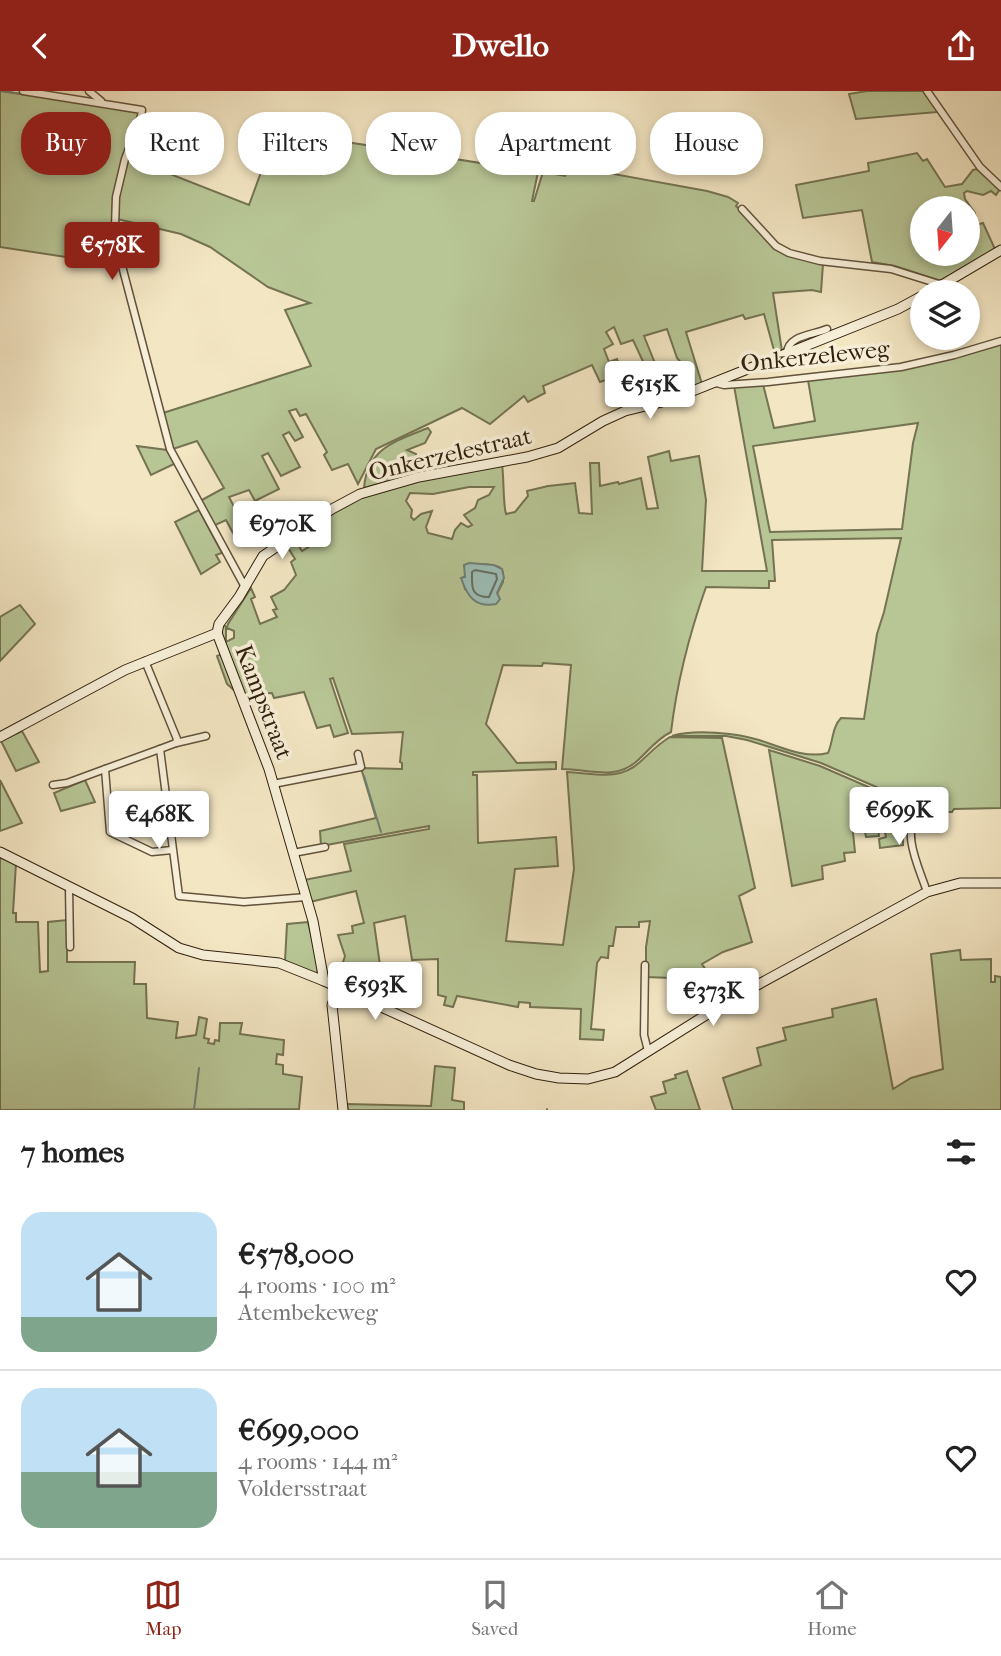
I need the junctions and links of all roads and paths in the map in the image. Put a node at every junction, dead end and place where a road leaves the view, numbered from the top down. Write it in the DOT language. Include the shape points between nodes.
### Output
graph roads {
  1 [pos="23,91"];
  2 [pos="89,91"];
  3 [pos="927,91"];
  4 [pos="103,102"];
  5 [pos="1001,187"];
  6 [pos="743,209"];
  7 [pos="1001,250"];
  8 [pos="926,280"];
  9 [pos="950,280"];
  10 [pos="910,302"];
  11 [pos="827,329"];
  12 [pos="1001,341"];
  13 [pos="787,353"];
  14 [pos="714,383"];
  15 [pos="245,588"];
  16 [pos="217,633"];
  17 [pos="145,661"];
  18 [pos="206,736"];
  19 [pos="0,737"];
  20 [pos="176,743"];
  21 [pos="160,749"];
  22 [pos="358,754"];
  23 [pos="105,769"];
  24 [pos="273,784"];
  25 [pos="53,785"];
  26 [pos="919,809"];
  27 [pos="326,847"];
  28 [pos="172,850"];
  29 [pos="0,852"];
  30 [pos="293,853"];
  31 [pos="1001,883"];
  32 [pos="69,887"];
  33 [pos="927,892"];
  34 [pos="306,897"];
  35 [pos="70,947"];
  36 [pos="645,965"];
  37 [pos="324,981"];
  38 [pos="338,988"];
  39 [pos="648,1051"];
  40 [pos="343,1110"];
  1 -- 4 [label="street"];
  2 -- 4 [label="street"];
  3 -- 5 [label="street" via="980,167"];
  4 -- 15 [label="street" via="142,110 116,197 121,262 170,449"];
  6 -- 8 [label="street" via="776,246 789,253 891,269"];
  7 -- 9 [label="street"];
  10 -- 13 [label="street, Onkerzelestraat"];
  11 -- 13 [label="street" via="792,341"];
  12 -- 14 [label="street, Onkerzeleweg" via="889,369"];
  13 -- 14 [label="street, Onkerzelestraat"];
  14 -- 15 [label="street, Onkerzelestraat" via="625,411 550,450 360,494 263,556"];
  15 -- 16 [label="street, Onkerzelestraat"];
  16 -- 17 [label="street"];
  16 -- 24 [label="street, Kampstraat"];
  17 -- 19 [label="street"];
  17 -- 20 [label="street"];
  18 -- 20 [label="street"];
  20 -- 21 [label="street"];
  21 -- 23 [label="street"];
  21 -- 28 [label="street"];
  22 -- 24 [label="street, Kampstraat" via="361,767"];
  23 -- 25 [label="street"];
  23 -- 28 [label="street" via="110,832 152,852"];
  24 -- 30 [label="street, Kampstraat"];
  26 -- 33 [label="street" via="910,833"];
  27 -- 30 [label="street"];
  28 -- 34 [label="street" via="179,896 244,902"];
  29 -- 32 [label="street"];
  30 -- 34 [label="street, Kampstraat"];
  31 -- 33 [label="street" via="960,883"];
  32 -- 35 [label="street"];
  32 -- 37 [label="street" via="179,948 278,963"];
  33 -- 39 [label="street" via="730,1000"];
  34 -- 37 [label="street, Kampstraat"];
  36 -- 39 [label="street"];
  37 -- 38 [label="street"];
  38 -- 39 [label="street" via="536,1074 583,1079 603,1076"];
  38 -- 40 [label="street" via="332,1005"];
}
